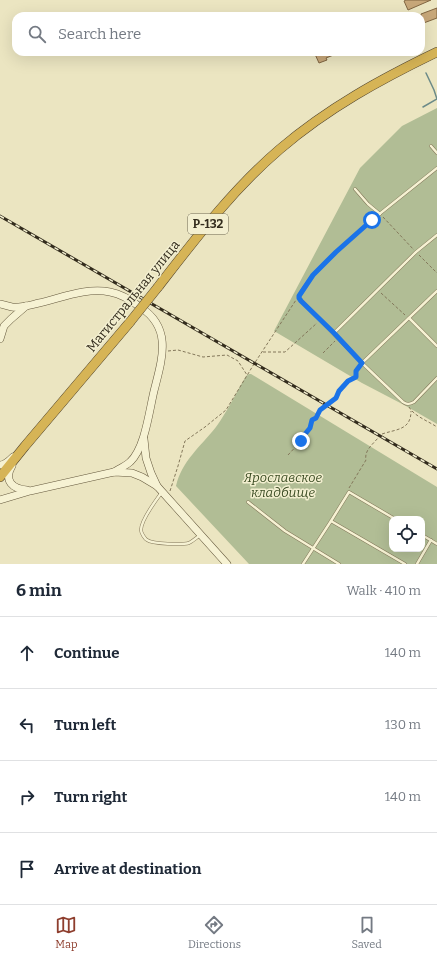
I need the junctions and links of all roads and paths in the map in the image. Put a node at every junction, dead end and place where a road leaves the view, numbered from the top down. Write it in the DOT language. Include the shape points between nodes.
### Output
graph roads {
  1 [pos="437,52"];
  2 [pos="431,146"];
  3 [pos="437,153"];
  4 [pos="437,168"];
  5 [pos="355,189"];
  6 [pos="380,214"];
  7 [pos="437,235"];
  8 [pos="416,252"];
  9 [pos="437,273"];
  10 [pos="377,290"];
  11 [pos="437,291"];
  12 [pos="299,296"];
  13 [pos="0,304"];
  14 [pos="26,306"];
  15 [pos="409,318"];
  16 [pos="320,320"];
  17 [pos="334,333"];
  18 [pos="338,338"];
  19 [pos="0,339"];
  20 [pos="437,346"];
  21 [pos="167,351"];
  22 [pos="262,352"];
  23 [pos="323,353"];
  24 [pos="362,363"];
  25 [pos="247,375"];
  26 [pos="437,378"];
  27 [pos="407,404"];
  28 [pos="411,411"];
  29 [pos="437,427"];
  30 [pos="382,434"];
  31 [pos="378,438"];
  32 [pos="144,439"];
  33 [pos="25,446"];
  34 [pos="288,455"];
  35 [pos="0,465"];
  36 [pos="114,472"];
  37 [pos="0,477"];
  38 [pos="163,490"];
  39 [pos="30,491"];
  40 [pos="349,492"];
  41 [pos="0,500"];
  42 [pos="248,502"];
  43 [pos="390,516"];
  44 [pos="332,521"];
  45 [pos="201,535"];
  46 [pos="425,537"];
  47 [pos="431,540"];
  48 [pos="437,544"];
  49 [pos="313,549"];
  50 [pos="227,564"];
  51 [pos="304,564"];
  52 [pos="339,564"];
  53 [pos="405,564"];
  54 [pos="417,564"];
  1 -- 33 [label="highway, Магистральная улица / Р-132, bridge" via="328,112 263,164 200,233 130,322"];
  2 -- 3 [label="lane"];
  4 -- 6 [label="lane"];
  5 -- 6 [label="lane"];
  6 -- 8 [label="path"];
  6 -- 12 [label="lane" via="313,275"];
  7 -- 8 [label="lane"];
  8 -- 9 [label="path"];
  8 -- 10 [label="lane"];
  10 -- 15 [label="path"];
  10 -- 17 [label="lane"];
  11 -- 15 [label="lane"];
  12 -- 16 [label="lane"];
  12 -- 22 [label="path"];
  13 -- 14 [label="main road" via="12,307"];
  14 -- 19 [label="main road" via="4,326"];
  14 -- 32 [label="main road" via="98,290 127,298 149,312 157,323 163,347"];
  15 -- 20 [label="lane"];
  15 -- 24 [label="lane"];
  16 -- 17 [label="lane"];
  16 -- 22 [label="path" via="285,352"];
  17 -- 18 [label="lane"];
  18 -- 23 [label="path"];
  18 -- 24 [label="lane"];
  21 -- 25 [label="path" via="178,350 203,357 227,355 238,361"];
  22 -- 25 [label="path"];
  24 -- 27 [label="lane"];
  24 -- 34 [label="path" via="356,371 356,377 348,381 336,398 320,410 301,441"];
  25 -- 38 [label="path" via="226,410 185,441 178,466"];
  26 -- 27 [label="lane" via="414,402"];
  27 -- 28 [label="path"];
  28 -- 29 [label="path"];
  28 -- 30 [label="path" via="406,426"];
  31 -- 40 [label="path" via="367,451 366,460"];
  32 -- 36 [label="main road" via="129,463"];
  32 -- 38 [label="main road" via="151,473"];
  33 -- 35 [label="main road" via="10,461"];
  33 -- 37 [label="highway, Магистральная улица / Р-132"];
  33 -- 39 [label="main road" via="8,474 16,488"];
  36 -- 38 [label="main road" via="132,473"];
  36 -- 39 [label="main road"];
  38 -- 45 [label="main road"];
  38 -- 45 [label="lane" via="142,525 141,530 146,540 185,544"];
  39 -- 41 [label="main road"];
  40 -- 43 [label="lane"];
  40 -- 44 [label="lane"];
  42 -- 49 [label="lane"];
  44 -- 49 [label="lane"];
  44 -- 53 [label="lane"];
  45 -- 50 [label="main road"];
  46 -- 47 [label="lane"];
  47 -- 48 [label="lane"];
  47 -- 54 [label="lane"];
  49 -- 51 [label="lane"];
  49 -- 52 [label="lane"];
}
